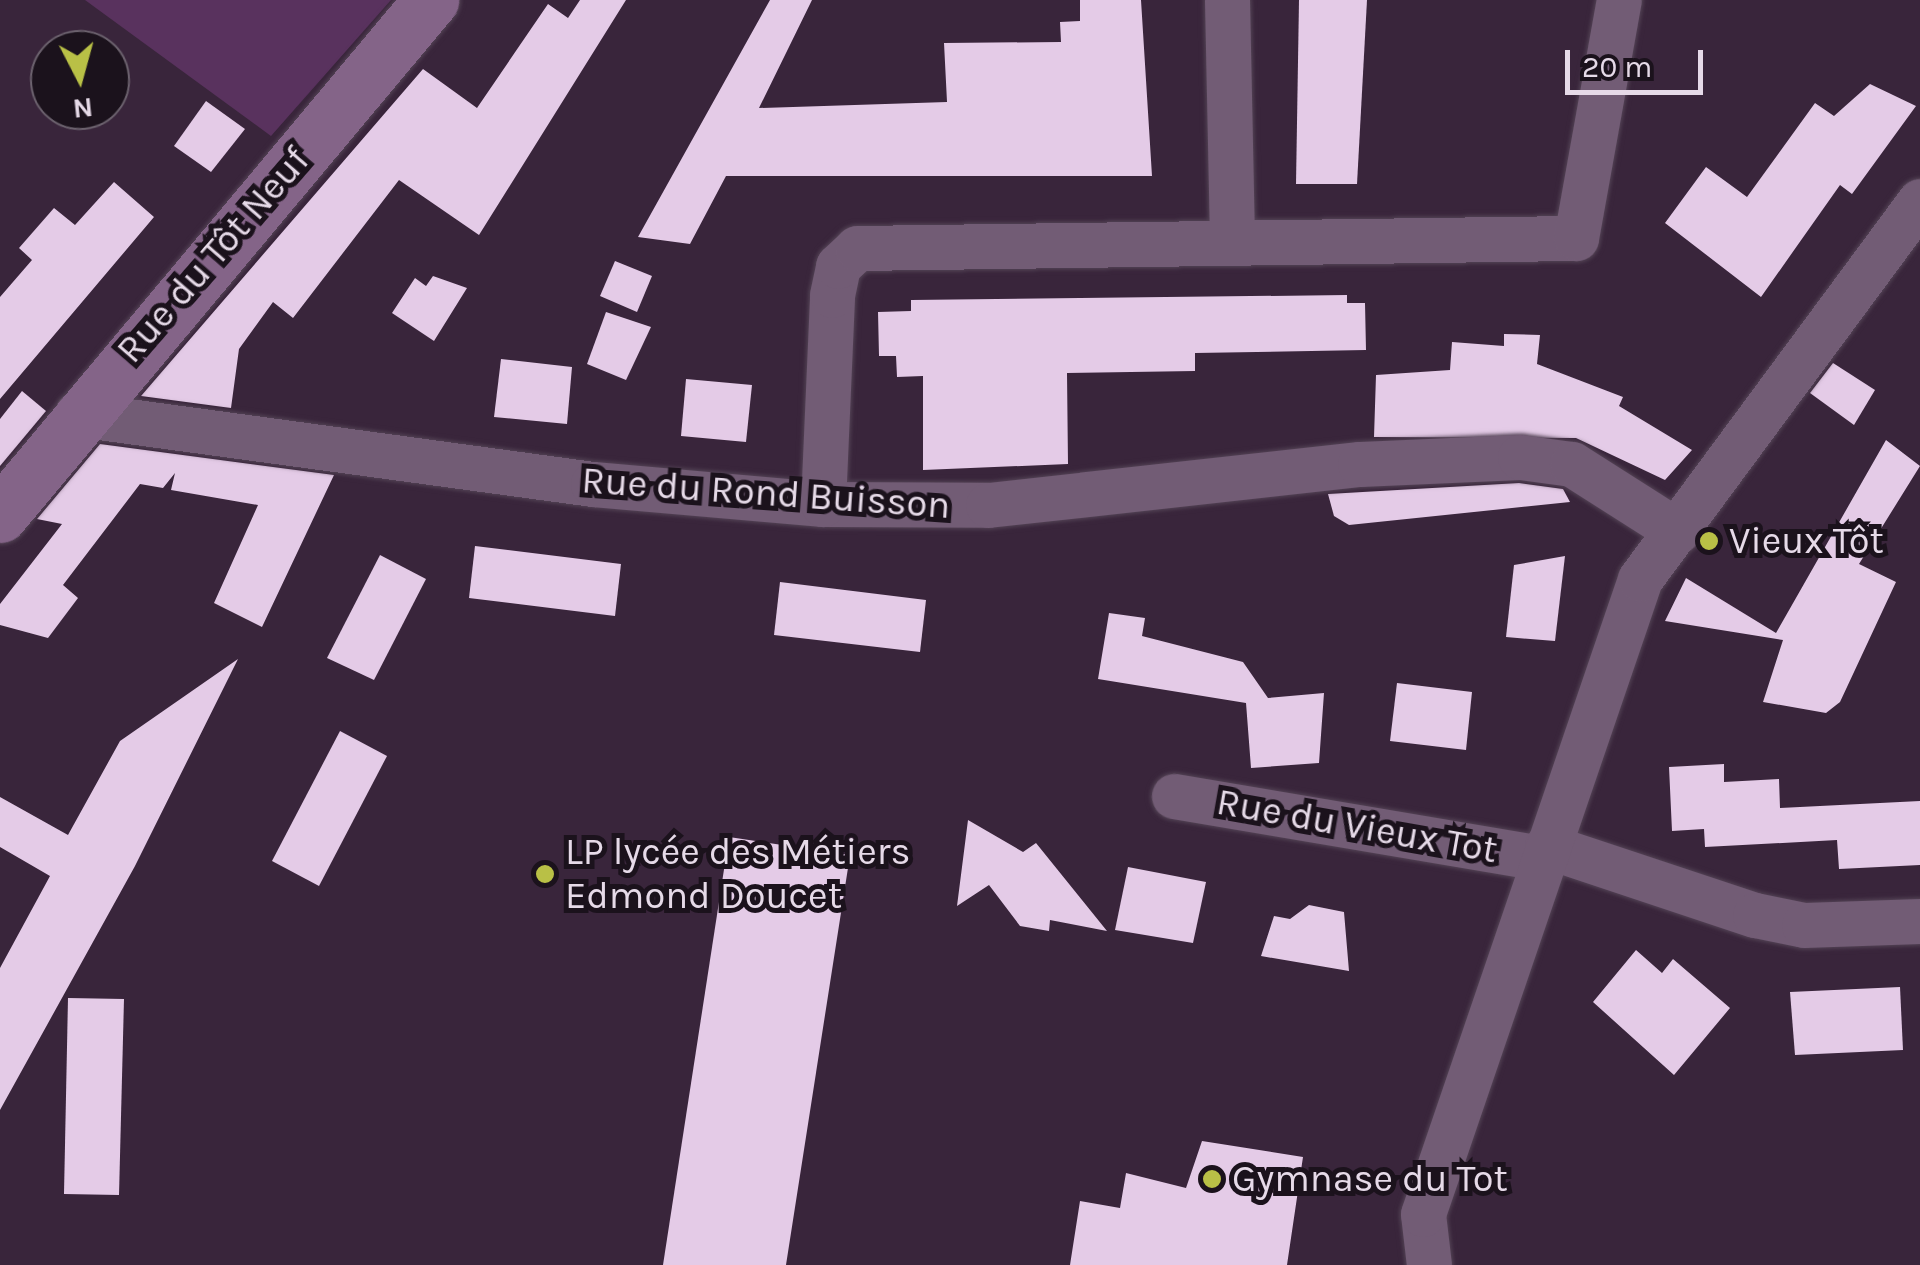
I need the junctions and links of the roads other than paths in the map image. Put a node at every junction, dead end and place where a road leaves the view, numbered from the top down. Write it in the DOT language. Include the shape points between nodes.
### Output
graph roads {
  1 [pos="431,0"];
  2 [pos="1227,0"];
  3 [pos="1619,0"];
  4 [pos="1920,201"];
  5 [pos="1232,236"];
  6 [pos="77,414"];
  7 [pos="823,504"];
  8 [pos="0,515"];
  9 [pos="1676,532"];
  10 [pos="1174,796"];
  11 [pos="1544,852"];
  12 [pos="1920,921"];
  13 [pos="1430,1265"];
  1 -- 6 [label="street, Rue du Tôt Neuf"];
  2 -- 5 [label="street"];
  3 -- 5 [label="street" via="1576,238"];
  4 -- 9 [label="street, Rue du Vieux Tot"];
  5 -- 7 [label="street" via="857,248 838,266 832,296"];
  6 -- 7 [label="street, Rue du Rond Buisson" via="593,484"];
  6 -- 8 [label="street, Rue du Tôt Neuf"];
  7 -- 9 [label="street, Rue du Rond Buisson" via="988,505 1360,464 1520,457 1572,464"];
  9 -- 11 [label="street, Rue du Vieux Tot" via="1640,579"];
  10 -- 11 [label="street, Rue du Vieux Tot"];
  11 -- 12 [label="street" via="1772,918"];
  11 -- 13 [label="street, Rue du Vieux Tot" via="1423,1214"];
}
